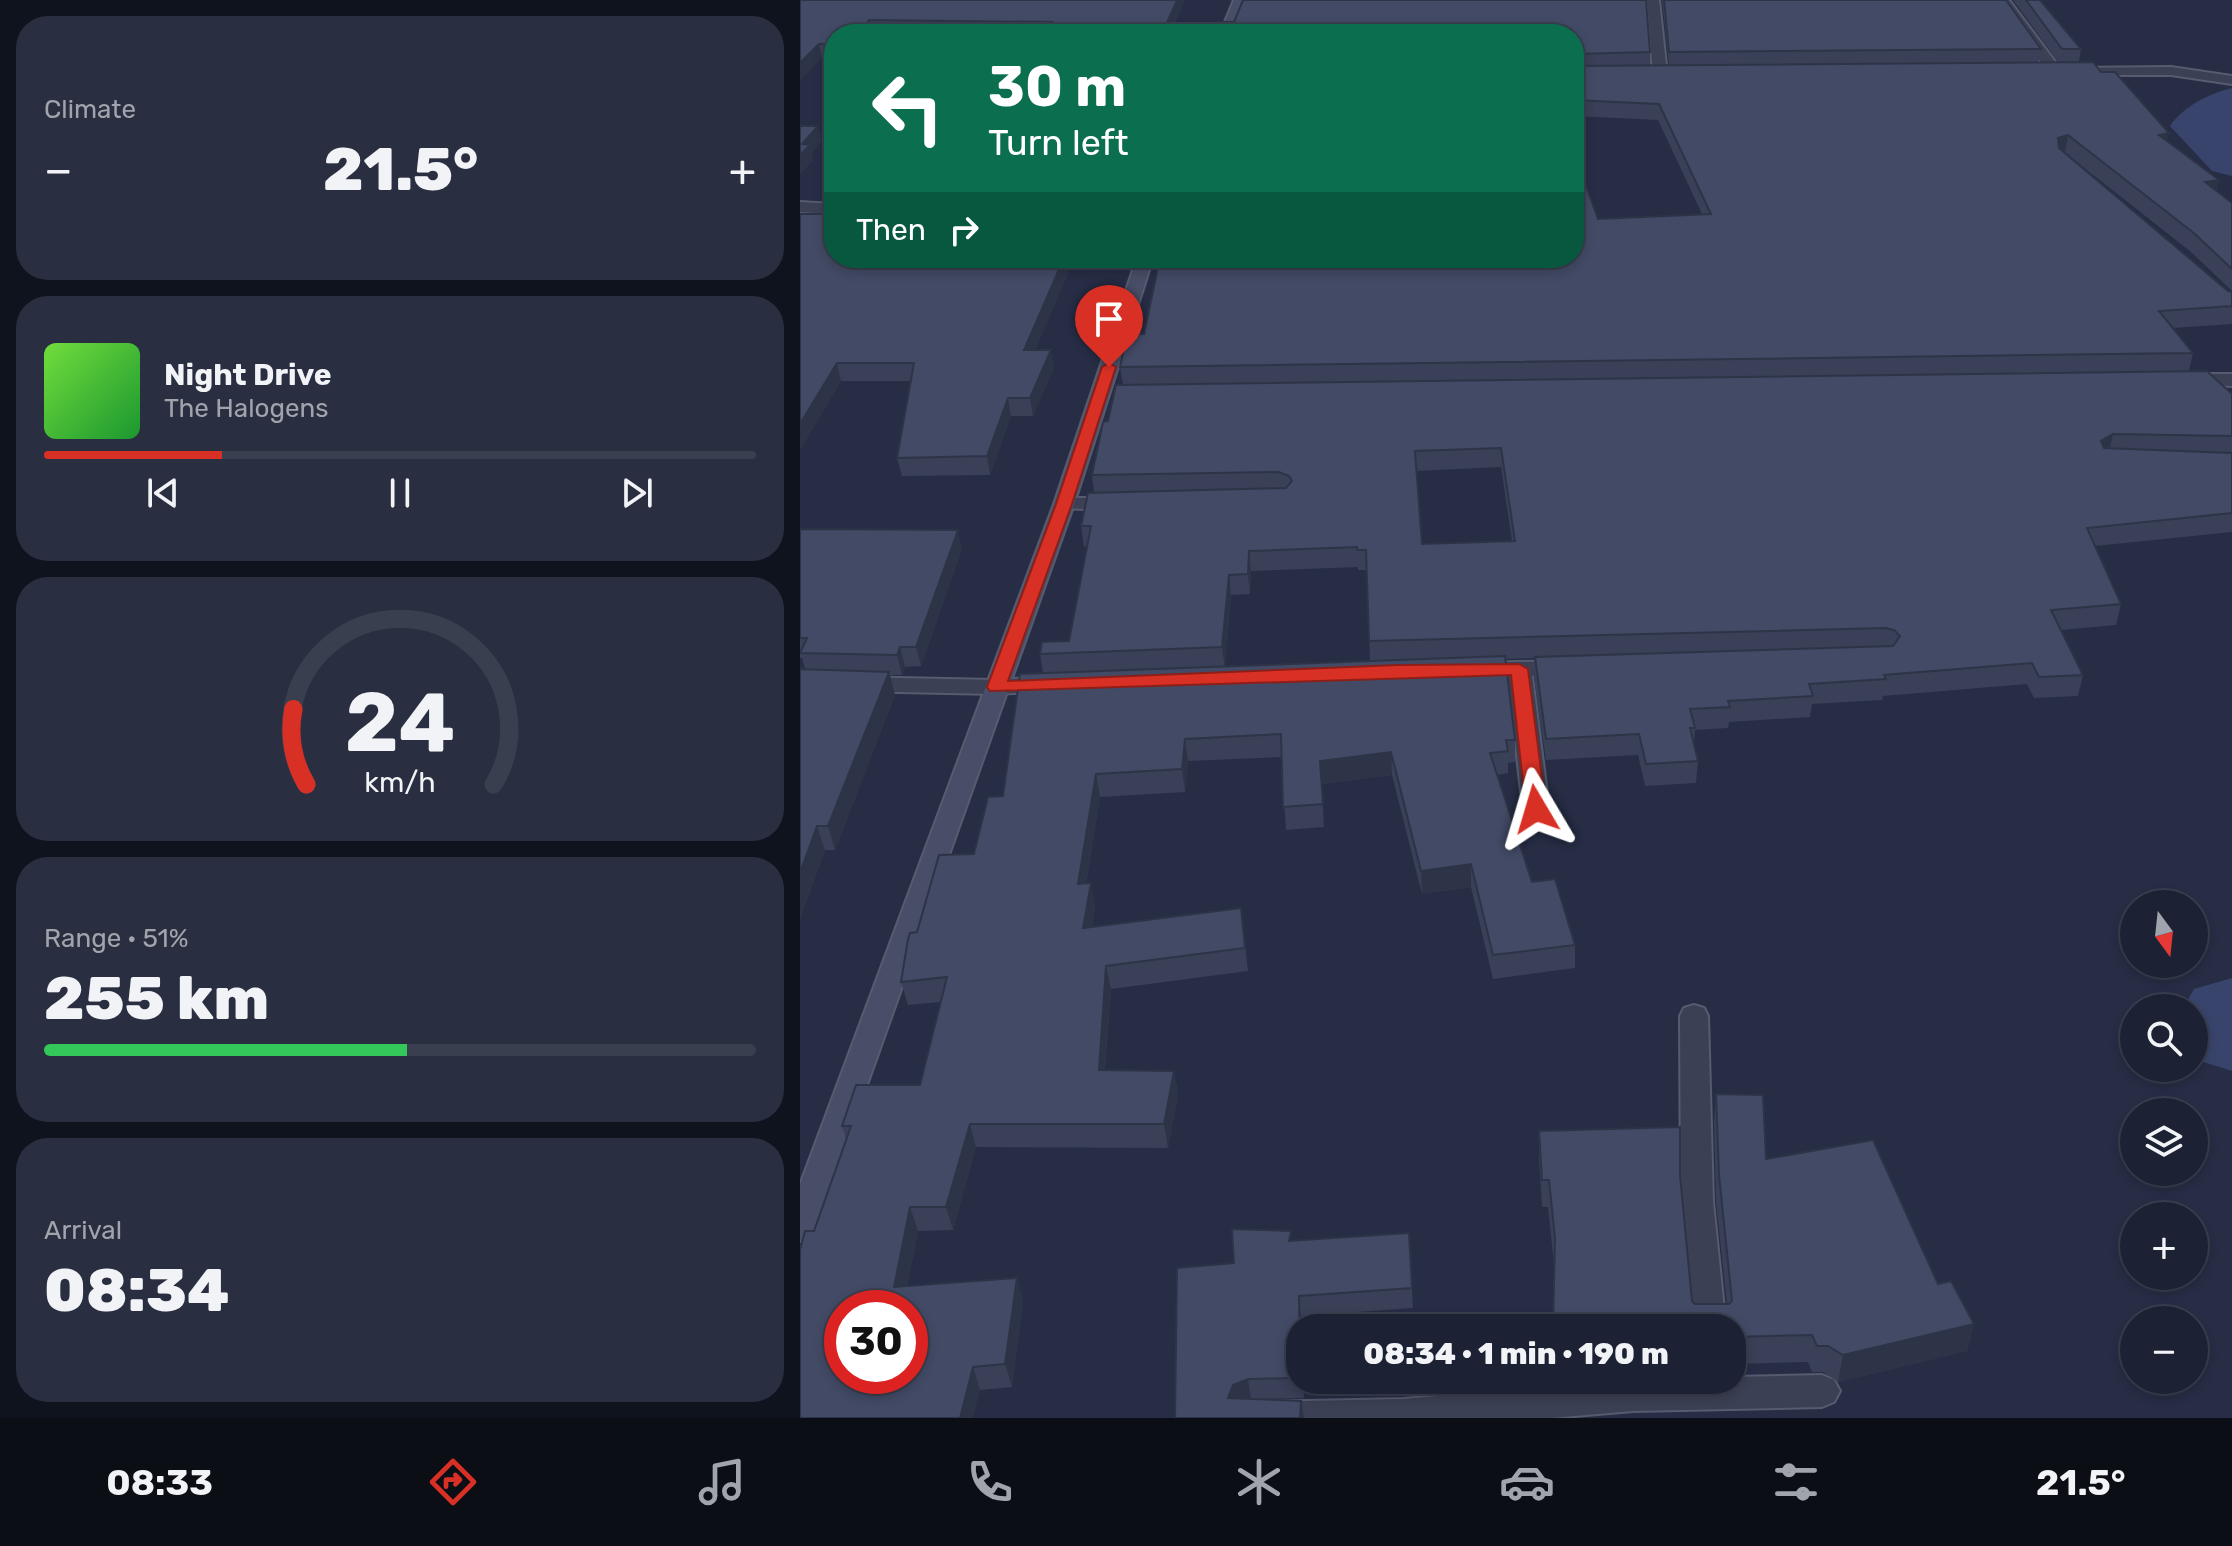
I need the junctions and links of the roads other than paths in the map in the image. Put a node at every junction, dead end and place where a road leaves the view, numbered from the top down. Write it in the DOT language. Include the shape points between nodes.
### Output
graph roads {
  1 [pos="1240,0"];
  2 [pos="1653,0"];
  3 [pos="2003,0"];
  4 [pos="1231,24"];
  5 [pos="1675,74"];
  6 [pos="2232,80"];
  7 [pos="800,207"];
  8 [pos="824,208"];
  9 [pos="1142,268"];
  10 [pos="2232,380"];
  11 [pos="2167,381"];
  12 [pos="1141,503"];
  13 [pos="1064,504"];
  14 [pos="1589,667"];
  15 [pos="1519,669"];
  16 [pos="1444,670"];
  17 [pos="800,683"];
  18 [pos="1077,683"];
  19 [pos="996,687"];
  20 [pos="1536,809"];
  21 [pos="1694,1016"];
  22 [pos="808,1182"];
  23 [pos="800,1228"];
  24 [pos="1708,1314"];
  25 [pos="1746,1389"];
  26 [pos="1822,1391"];
  27 [pos="1645,1394"];
  28 [pos="1252,1418"];
  1 -- 4 [label="main road"];
  2 -- 5 [label="street" via="1653,74"];
  3 -- 6 [label="street" via="2049,72 2168,70"];
  7 -- 8 [label="street"];
  9 -- 13 [label="main road" via="1108,394"];
  10 -- 11 [label="street"];
  12 -- 13 [label="street"];
  13 -- 19 [label="main road"];
  14 -- 15 [label="street"];
  15 -- 16 [label="street"];
  15 -- 20 [label="street"];
  17 -- 19 [label="street"];
  18 -- 19 [label="street"];
  19 -- 22 [label="main road"];
  21 -- 24 [label="street" via="1697,1202"];
  22 -- 23 [label="main road"];
  25 -- 26 [label="street"];
  27 -- 28 [label="street" via="1403,1415"];
}
